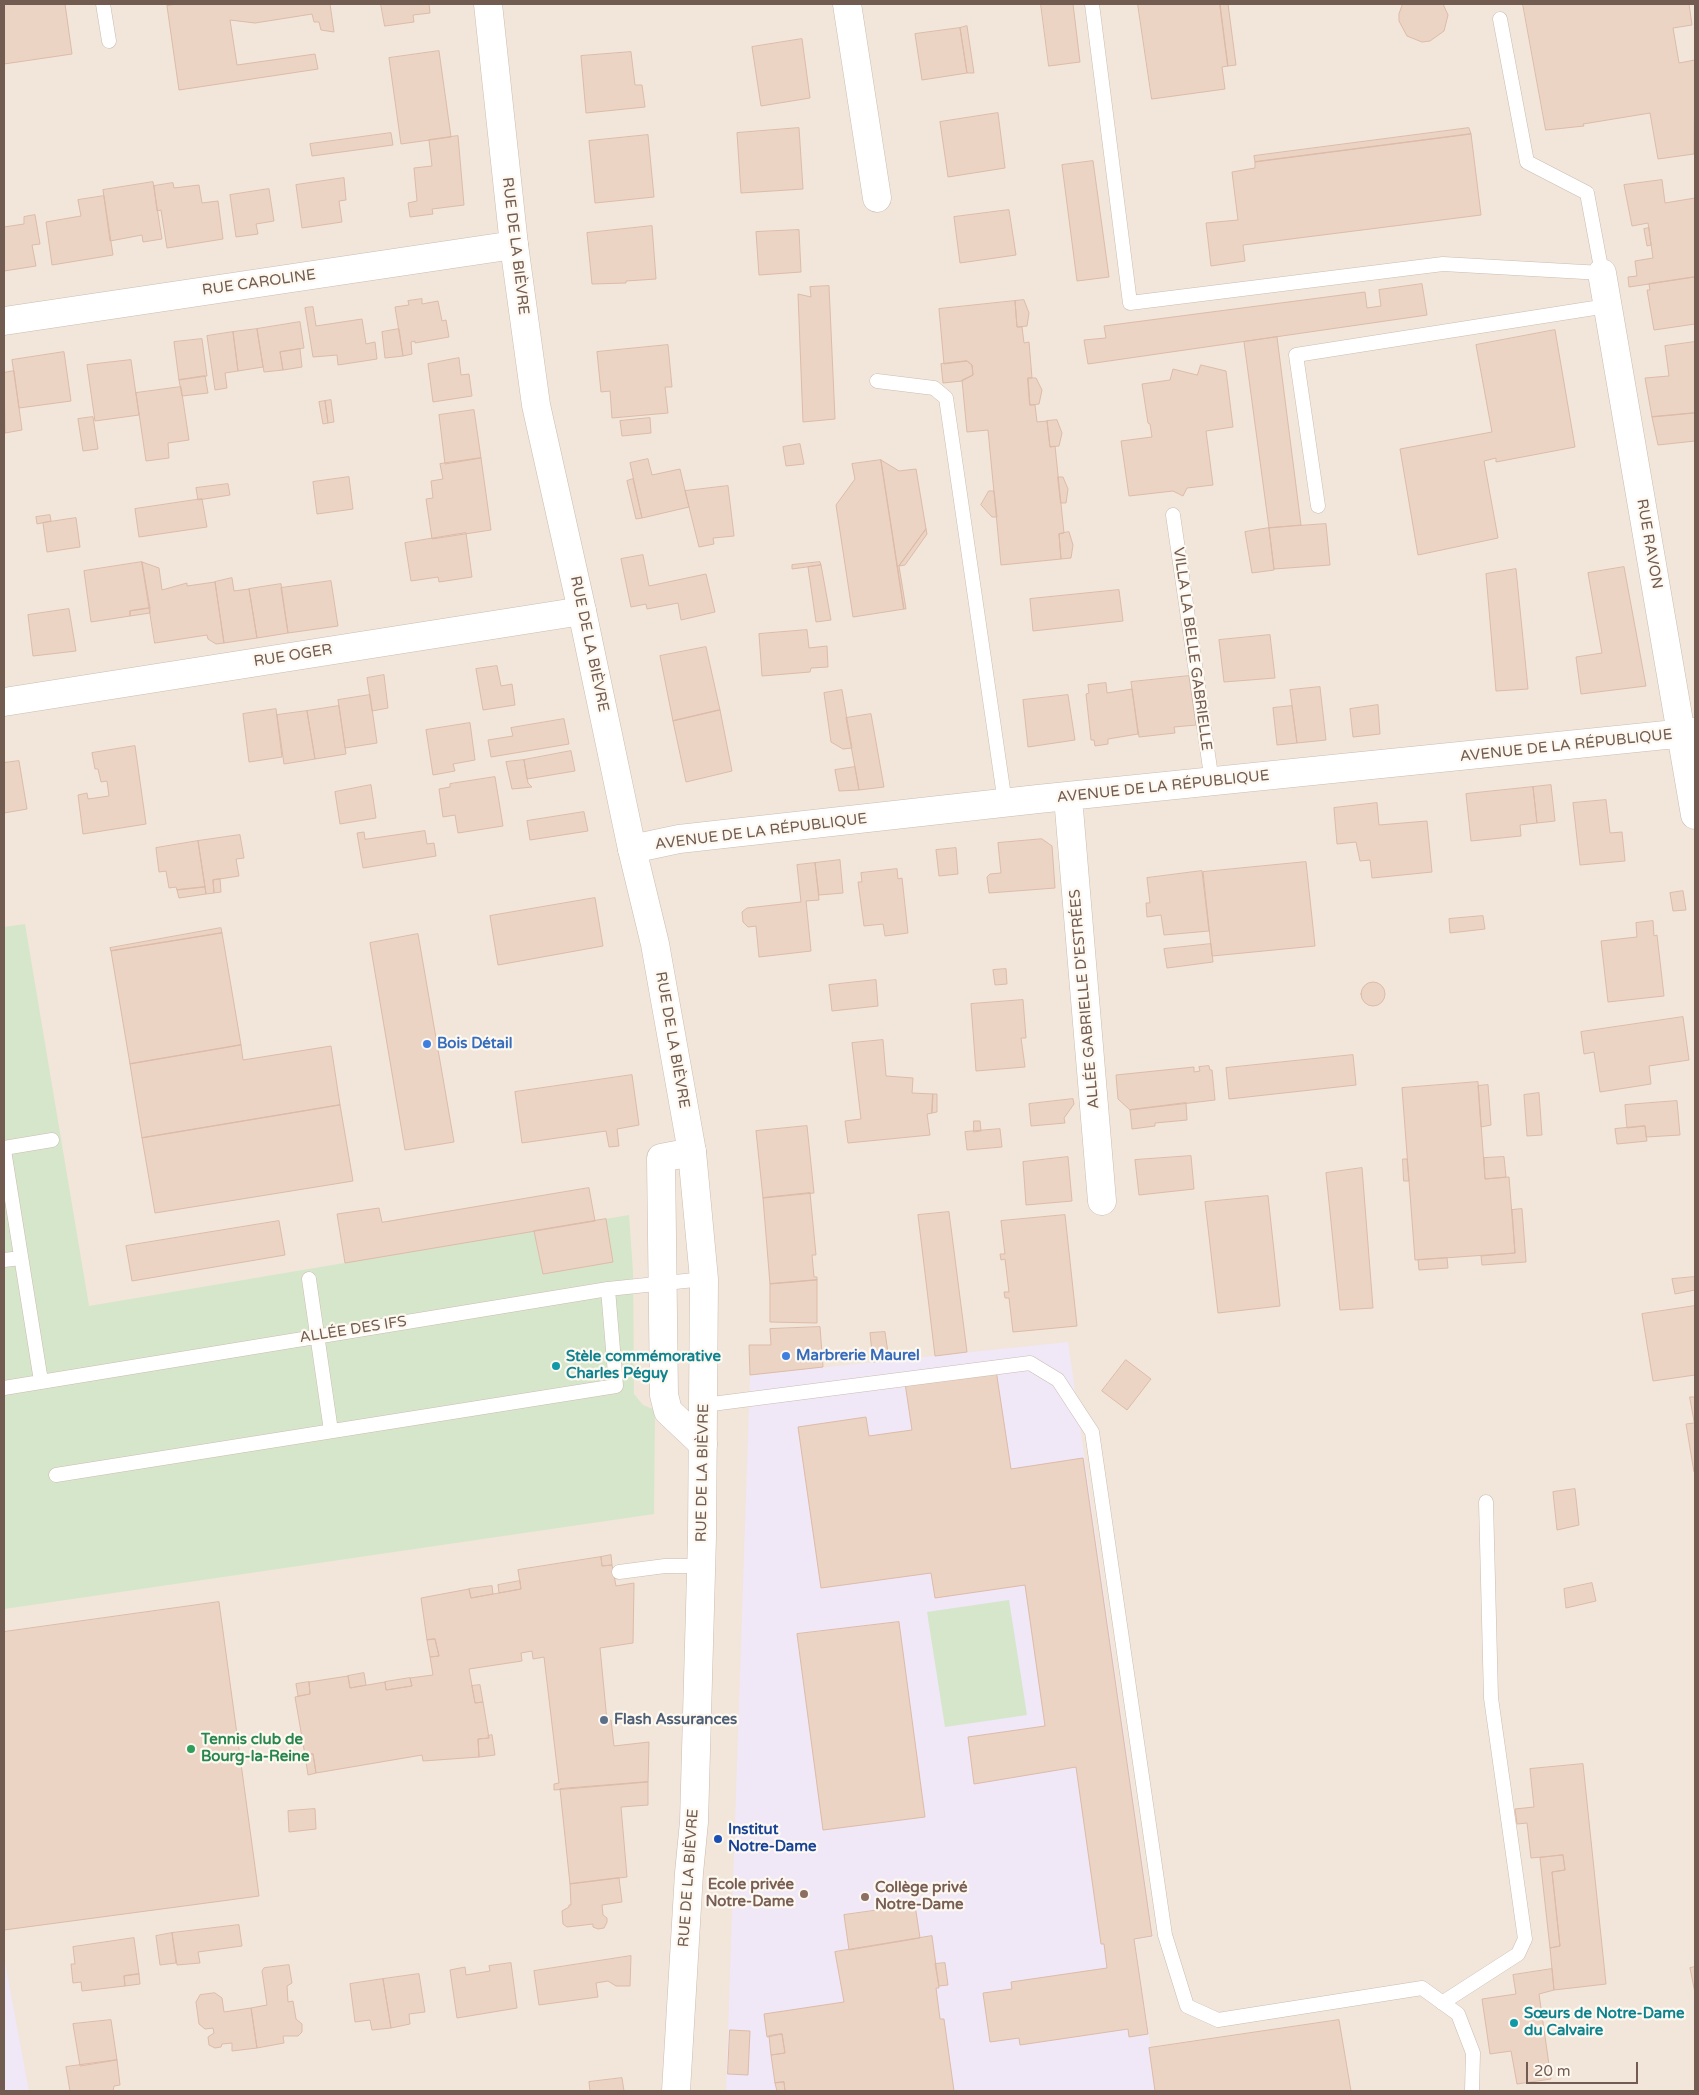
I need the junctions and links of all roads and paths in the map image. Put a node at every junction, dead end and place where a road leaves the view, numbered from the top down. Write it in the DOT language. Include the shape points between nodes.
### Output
graph roads {
  1 [pos="103,4"];
  2 [pos="488,4"];
  3 [pos="847,4"];
  4 [pos="1092,4"];
  5 [pos="1500,20"];
  6 [pos="109,41"];
  7 [pos="877,198"];
  8 [pos="514,246"];
  9 [pos="1602,273"];
  10 [pos="1607,306"];
  11 [pos="4,321"];
  12 [pos="877,381"];
  13 [pos="1318,506"];
  14 [pos="1173,515"];
  15 [pos="582,611"];
  16 [pos="4,702"];
  17 [pos="1688,733"];
  18 [pos="1212,782"];
  19 [pos="1068,798"];
  20 [pos="1004,804"];
  21 [pos="1695,815"];
  22 [pos="632,849"];
  23 [pos="52,1140"];
  24 [pos="4,1149"];
  25 [pos="692,1152"];
  26 [pos="1102,1201"];
  27 [pos="21,1258"];
  28 [pos="4,1260"];
  29 [pos="309,1278"];
  30 [pos="704,1279"];
  31 [pos="662,1284"];
  32 [pos="608,1289"];
  33 [pos="317,1336"];
  34 [pos="41,1381"];
  35 [pos="4,1388"];
  36 [pos="704,1405"];
  37 [pos="331,1432"];
  38 [pos="703,1444"];
  39 [pos="56,1475"];
  40 [pos="1486,1502"];
  41 [pos="702,1566"];
  42 [pos="618,1572"];
  43 [pos="1442,2002"];
  44 [pos="676,2091"];
  45 [pos="1472,2091"];
  1 -- 6 [label="lane"];
  2 -- 8 [label="street, RUE DE LA BIÈVRE"];
  3 -- 7 [label="street"];
  4 -- 9 [label="lane" via="1130,303 1442,264"];
  5 -- 9 [label="lane" via="1527,162 1587,193"];
  8 -- 11 [label="street, RUE CAROLINE"];
  8 -- 15 [label="street, RUE DE LA BIÈVRE" via="536,405"];
  9 -- 10 [label="street, RUE RAVON"];
  10 -- 13 [label="lane" via="1296,355"];
  10 -- 17 [label="street, RUE RAVON"];
  12 -- 20 [label="lane" via="934,388 946,398"];
  14 -- 18 [label="lane, VILLA LA BELLE GABRIELLE"];
  15 -- 16 [label="street, RUE OGER"];
  15 -- 22 [label="street, RUE DE LA BIÈVRE"];
  17 -- 18 [label="street, AVENUE DE LA RÉPUBLIQUE"];
  17 -- 21 [label="street, RUE RAVON"];
  18 -- 19 [label="street, AVENUE DE LA RÉPUBLIQUE"];
  19 -- 20 [label="street, AVENUE DE LA RÉPUBLIQUE"];
  19 -- 26 [label="street, ALLÉE GABRIELLE D'ESTRÉES"];
  20 -- 22 [label="street, AVENUE DE LA RÉPUBLIQUE" via="679,839"];
  22 -- 25 [label="street, RUE DE LA BIÈVRE" via="656,950"];
  23 -- 24 [label="lane"];
  24 -- 27 [label="lane"];
  25 -- 30 [label="street, RUE DE LA BIÈVRE"];
  25 -- 31 [label="street" via="661,1158"];
  27 -- 28 [label="lane"];
  27 -- 34 [label="lane"];
  29 -- 33 [label="lane"];
  30 -- 31 [label="lane, ALLÉE DES IFS"];
  30 -- 36 [label="street, RUE DE LA BIÈVRE"];
  31 -- 32 [label="lane, ALLÉE DES IFS"];
  31 -- 38 [label="street" via="664,1395 668,1410"];
  32 -- 33 [label="lane, ALLÉE DES IFS"];
  32 -- 37 [label="lane" via="616,1386"];
  33 -- 34 [label="lane, ALLÉE DES IFS"];
  33 -- 37 [label="lane"];
  34 -- 35 [label="lane, ALLÉE DES IFS"];
  36 -- 38 [label="street, RUE DE LA BIÈVRE"];
  36 -- 43 [label="lane" via="1030,1363 1058,1380 1092,1432 1165,1935 1187,2006 1218,2020 1422,1988"];
  37 -- 39 [label="lane"];
  38 -- 41 [label="street, RUE DE LA BIÈVRE"];
  40 -- 43 [label="lane" via="1491,1698 1525,1939 1518,1954"];
  41 -- 42 [label="lane" via="665,1566"];
  41 -- 44 [label="street, RUE DE LA BIÈVRE" via="694,1822"];
  43 -- 45 [label="lane" via="1458,2014 1474,2053"];
}
